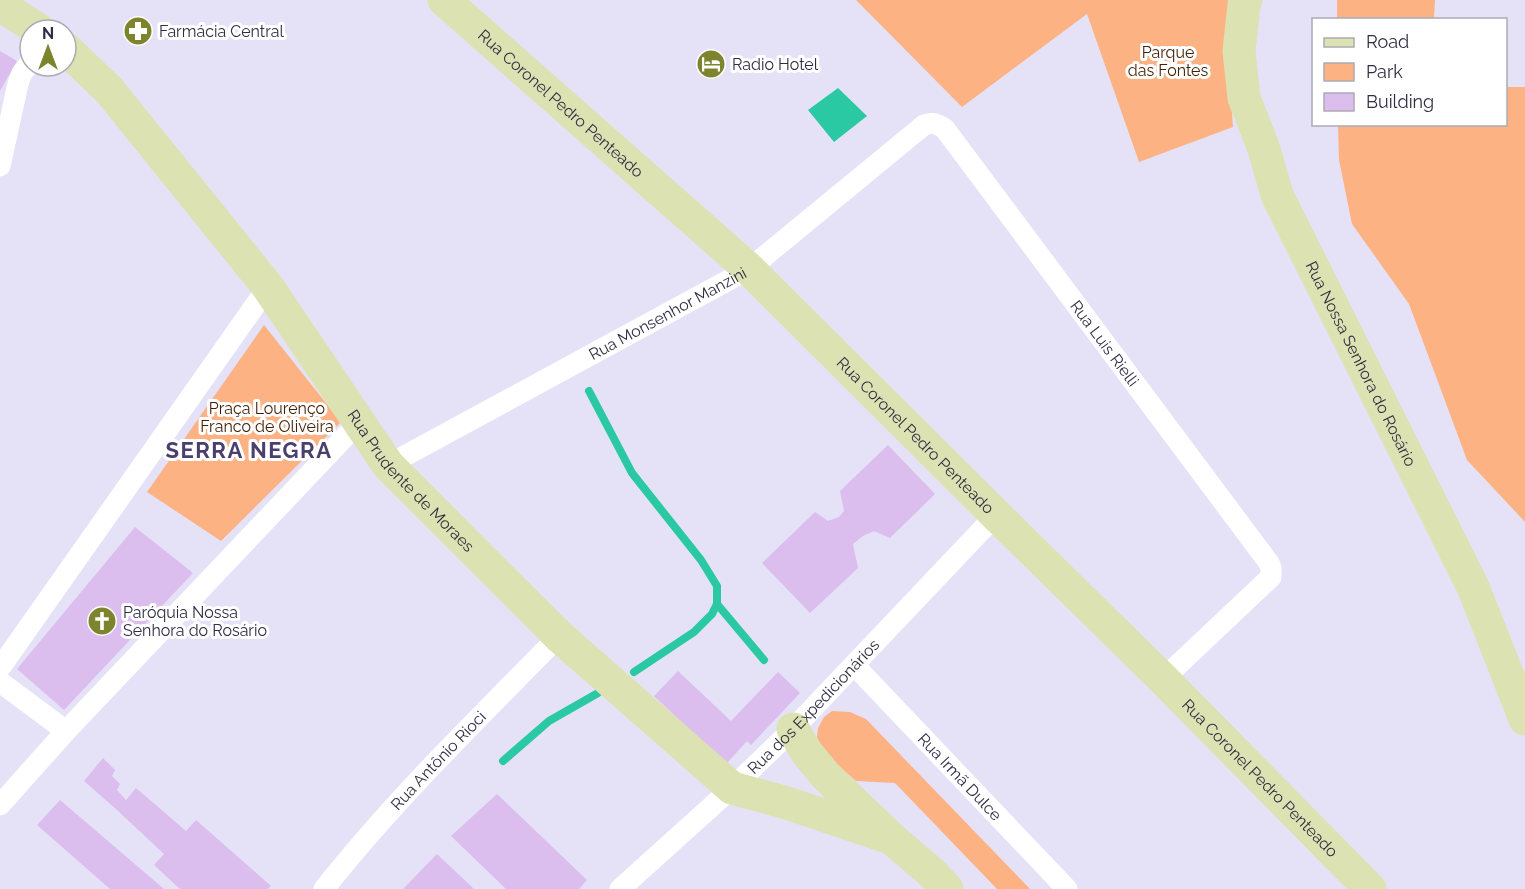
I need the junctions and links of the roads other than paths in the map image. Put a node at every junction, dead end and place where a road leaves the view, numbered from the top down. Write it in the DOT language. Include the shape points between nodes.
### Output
graph roads {
  1 [pos="5,0"];
  2 [pos="444,0"];
  3 [pos="1246,0"];
  4 [pos="0,4"];
  5 [pos="21,18"];
  6 [pos="78,59"];
  7 [pos="20,78"];
  8 [pos="924,124"];
  9 [pos="0,166"];
  10 [pos="749,269"];
  11 [pos="268,287"];
  12 [pos="359,422"];
  13 [pos="388,465"];
  14 [pos="996,515"];
  15 [pos="559,636"];
  16 [pos="854,665"];
  17 [pos="0,668"];
  18 [pos="1163,679"];
  19 [pos="0,682"];
  20 [pos="1517,685"];
  21 [pos="1525,719"];
  22 [pos="793,729"];
  23 [pos="66,731"];
  24 [pos="732,788"];
  25 [pos="0,805"];
  26 [pos="891,838"];
  27 [pos="324,889"];
  28 [pos="620,889"];
  29 [pos="947,889"];
  30 [pos="1067,889"];
  31 [pos="1370,889"];
  1 -- 4 [label="street"];
  2 -- 10 [label="main road, Rua Coronel Pedro Penteado"];
  3 -- 20 [label="main road, Rua Nossa Senhora do Rosário" via="1239,51 1244,98 1277,195 1473,587"];
  4 -- 5 [label="main road"];
  6 -- 11 [label="main road, Rua Prudente de Moraes" via="110,90"];
  7 -- 9 [label="street"];
  8 -- 10 [label="street, Rua Monsenhor Manzini"];
  8 -- 18 [label="street, Rua Luis Rielli" via="932,122 945,129 1271,568 1271,577"];
  10 -- 13 [label="street, Rua Monsenhor Manzini"];
  10 -- 14 [label="main road, Rua Coronel Pedro Penteado"];
  11 -- 12 [label="main road, Rua Prudente de Moraes"];
  11 -- 17 [label="street"];
  12 -- 13 [label="main road, Rua Prudente de Moraes"];
  12 -- 23 [label="street"];
  13 -- 15 [label="main road, Rua Prudente de Moraes"];
  14 -- 16 [label="street, Rua dos Expedicionários"];
  14 -- 18 [label="main road, Rua Coronel Pedro Penteado"];
  15 -- 24 [label="main road, Rua Prudente de Moraes"];
  15 -- 27 [label="street, Rua Antônio Rioci" via="431,767"];
  16 -- 22 [label="street, Rua dos Expedicionários"];
  16 -- 30 [label="street, Rua Irmã Dulce"];
  18 -- 31 [label="main road, Rua Coronel Pedro Penteado"];
  19 -- 23 [label="street"];
  20 -- 21 [label="main road, Rua Nossa Senhora do Rosário"];
  22 -- 24 [label="street, Rua dos Expedicionários"];
  22 -- 26 [label="main road" via="826,776"];
  23 -- 25 [label="street"];
  24 -- 26 [label="main road"];
  24 -- 28 [label="street, Rua dos Expedicionários"];
  26 -- 29 [label="main road"];
}
